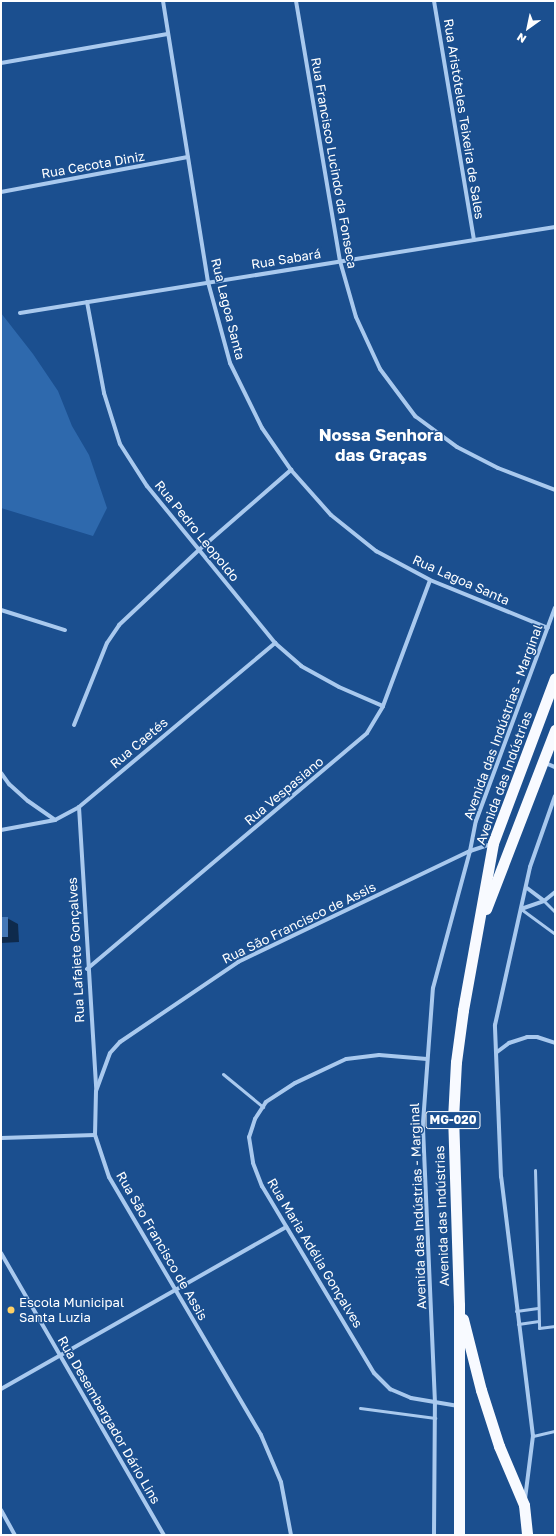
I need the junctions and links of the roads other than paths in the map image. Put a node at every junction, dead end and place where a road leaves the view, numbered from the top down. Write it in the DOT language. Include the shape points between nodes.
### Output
graph roads {
  1 [pos="164,1"];
  2 [pos="296,1"];
  3 [pos="434,1"];
  4 [pos="168,34"];
  5 [pos="1,63"];
  6 [pos="188,157"];
  7 [pos="1,192"];
  8 [pos="555,227"];
  9 [pos="474,240"];
  10 [pos="340,261"];
  11 [pos="208,282"];
  12 [pos="87,302"];
  13 [pos="20,313"];
  14 [pos="291,470"];
  15 [pos="555,490"];
  16 [pos="200,548"];
  17 [pos="430,580"];
  18 [pos="555,608"];
  19 [pos="1,610"];
  20 [pos="548,628"];
  21 [pos="65,630"];
  22 [pos="275,643"];
  23 [pos="555,678"];
  24 [pos="383,706"];
  25 [pos="74,725"];
  26 [pos="555,730"];
  27 [pos="543,762"];
  28 [pos="555,767"];
  29 [pos="1,773"];
  30 [pos="555,796"];
  31 [pos="79,807"];
  32 [pos="55,820"];
  33 [pos="1,830"];
  34 [pos="493,843"];
  35 [pos="470,851"];
  36 [pos="527,888"];
  37 [pos="555,892"];
  38 [pos="544,901"];
  39 [pos="521,909"];
  40 [pos="555,912"];
  41 [pos="555,934"];
  42 [pos="476,935"];
  43 [pos="87,969"];
  44 [pos="555,1043"];
  45 [pos="497,1052"];
  46 [pos="426,1059"];
  47 [pos="223,1074"];
  48 [pos="96,1091"];
  49 [pos="263,1107"];
  50 [pos="95,1135"];
  51 [pos="1,1138"];
  52 [pos="535,1170"];
  53 [pos="286,1226"];
  54 [pos="1,1253"];
  55 [pos="176,1289"];
  56 [pos="460,1305"];
  57 [pos="538,1308"];
  58 [pos="516,1311"];
  59 [pos="538,1321"];
  60 [pos="518,1324"];
  61 [pos="555,1326"];
  62 [pos="59,1356"];
  63 [pos="1,1389"];
  64 [pos="435,1403"];
  65 [pos="458,1406"];
  66 [pos="360,1408"];
  67 [pos="435,1418"];
  68 [pos="555,1431"];
  69 [pos="533,1436"];
  70 [pos="524,1505"];
  71 [pos="1,1510"];
  72 [pos="15,1535"];
  73 [pos="164,1535"];
  74 [pos="291,1535"];
  75 [pos="434,1535"];
  76 [pos="460,1535"];
  77 [pos="527,1535"];
  1 -- 4 [label="street, Rua Lagoa Santa"];
  2 -- 10 [label="street, Rua Francisco Lucindo da Fonseca"];
  3 -- 9 [label="street, Rua Aristóteles Teixeira de Sales"];
  4 -- 5 [label="street"];
  4 -- 6 [label="street, Rua Lagoa Santa"];
  6 -- 7 [label="street, Rua Cecota Diniz"];
  6 -- 11 [label="street, Rua Lagoa Santa"];
  8 -- 9 [label="street, Rua Sabará"];
  9 -- 10 [label="street, Rua Sabará"];
  10 -- 11 [label="street, Rua Sabará"];
  10 -- 15 [label="street, Rua Francisco Lucindo da Fonseca" via="356,317 380,369 415,416 457,447 498,468"];
  11 -- 12 [label="street, Rua Sabará"];
  11 -- 14 [label="street, Rua Lagoa Santa" via="230,364 262,428"];
  12 -- 13 [label="street, Rua Sabará"];
  12 -- 16 [label="street, Rua Pedro Leopoldo" via="104,393 120,444 147,486"];
  14 -- 16 [label="street"];
  14 -- 17 [label="street, Rua Lagoa Santa" via="331,515 376,551"];
  16 -- 22 [label="street, Rua Pedro Leopoldo"];
  16 -- 25 [label="street" via="119,625 107,644"];
  17 -- 20 [label="street, Rua Lagoa Santa"];
  17 -- 24 [label="street, Rua Vespasiano"];
  18 -- 20 [label="street, Avenida das Indústrias - Marginal"];
  19 -- 21 [label="street"];
  20 -- 35 [label="street, Avenida das Indústrias - Marginal" via="476,821"];
  22 -- 24 [label="street, Rua Pedro Leopoldo" via="301,666 339,687"];
  22 -- 31 [label="street, Rua Caetés"];
  23 -- 34 [label="highway, Avenida das Indústrias / MG-020"];
  24 -- 43 [label="street, Rua Vespasiano" via="367,733"];
  26 -- 27 [label="highway, Avenida das Indústrias / MG-020"];
  27 -- 28 [label="street"];
  27 -- 42 [label="highway, Avenida das Indústrias / MG-020"];
  29 -- 32 [label="street" via="28,801"];
  30 -- 36 [label="street" via="530,867"];
  31 -- 32 [label="street, Rua Caetés"];
  31 -- 43 [label="street, Rua Lafaiete Gonçalves"];
  32 -- 33 [label="street, Rua Caetés"];
  34 -- 35 [label="street, Rua São Francisco de Assis"];
  34 -- 42 [label="highway, Avenida das Indústrias / MG-020"];
  35 -- 46 [label="street, Avenida das Indústrias - Marginal" via="433,988"];
  35 -- 48 [label="street, Rua São Francisco de Assis" via="238,962 120,1042 110,1053"];
  36 -- 38 [label="street"];
  36 -- 39 [label="street"];
  37 -- 38 [label="street"];
  38 -- 39 [label="street"];
  38 -- 40 [label="lane"];
  39 -- 41 [label="lane"];
  39 -- 45 [label="street" via="495,1025"];
  42 -- 56 [label="highway, Avenida das Indústrias / MG-020" via="463,1010 453,1119"];
  43 -- 48 [label="street, Rua Lafaiete Gonçalves"];
  44 -- 45 [label="street" via="537,1037 527,1037 509,1043"];
  45 -- 58 [label="street" via="501,1177"];
  46 -- 49 [label="street, Rua Maria Adélia Gonçalves" via="379,1056 346,1058 295,1084 266,1102"];
  46 -- 64 [label="street, Avenida das Indústrias - Marginal" via="423,1123"];
  47 -- 49 [label="lane"];
  48 -- 50 [label="street, Rua São Francisco de Assis"];
  49 -- 53 [label="street, Rua Maria Adélia Gonçalves" via="254,1119 249,1136 253,1164 262,1186"];
  50 -- 51 [label="street"];
  50 -- 55 [label="street, Rua São Francisco de Assis" via="109,1178"];
  52 -- 57 [label="lane"];
  53 -- 55 [label="street"];
  53 -- 64 [label="street, Rua Maria Adélia Gonçalves" via="374,1373 390,1389 411,1398"];
  54 -- 62 [label="street, Rua Desembargador Dário Lins"];
  55 -- 62 [label="street"];
  55 -- 74 [label="street, Rua São Francisco de Assis" via="261,1435 280,1482"];
  56 -- 65 [label="highway, Avenida das Indústrias / MG-020"];
  56 -- 70 [label="highway, Avenida das Indústrias / MG-020" via="481,1390 499,1446"];
  57 -- 58 [label="lane"];
  57 -- 59 [label="lane"];
  58 -- 60 [label="street"];
  59 -- 60 [label="lane"];
  59 -- 61 [label="lane" via="539,1328"];
  60 -- 69 [label="street"];
  62 -- 63 [label="street"];
  62 -- 73 [label="street, Rua Desembargador Dário Lins"];
  64 -- 65 [label="street, Rua Maria Adélia Gonçalves"];
  64 -- 67 [label="street, Avenida das Indústrias - Marginal"];
  65 -- 76 [label="highway, Avenida das Indústrias / MG-020"];
  66 -- 67 [label="lane"];
  67 -- 75 [label="street, Avenida das Indústrias - Marginal"];
  68 -- 69 [label="lane"];
  69 -- 70 [label="street"];
  70 -- 77 [label="highway, Avenida das Indústrias / MG-020"];
  71 -- 72 [label="street"];
}
